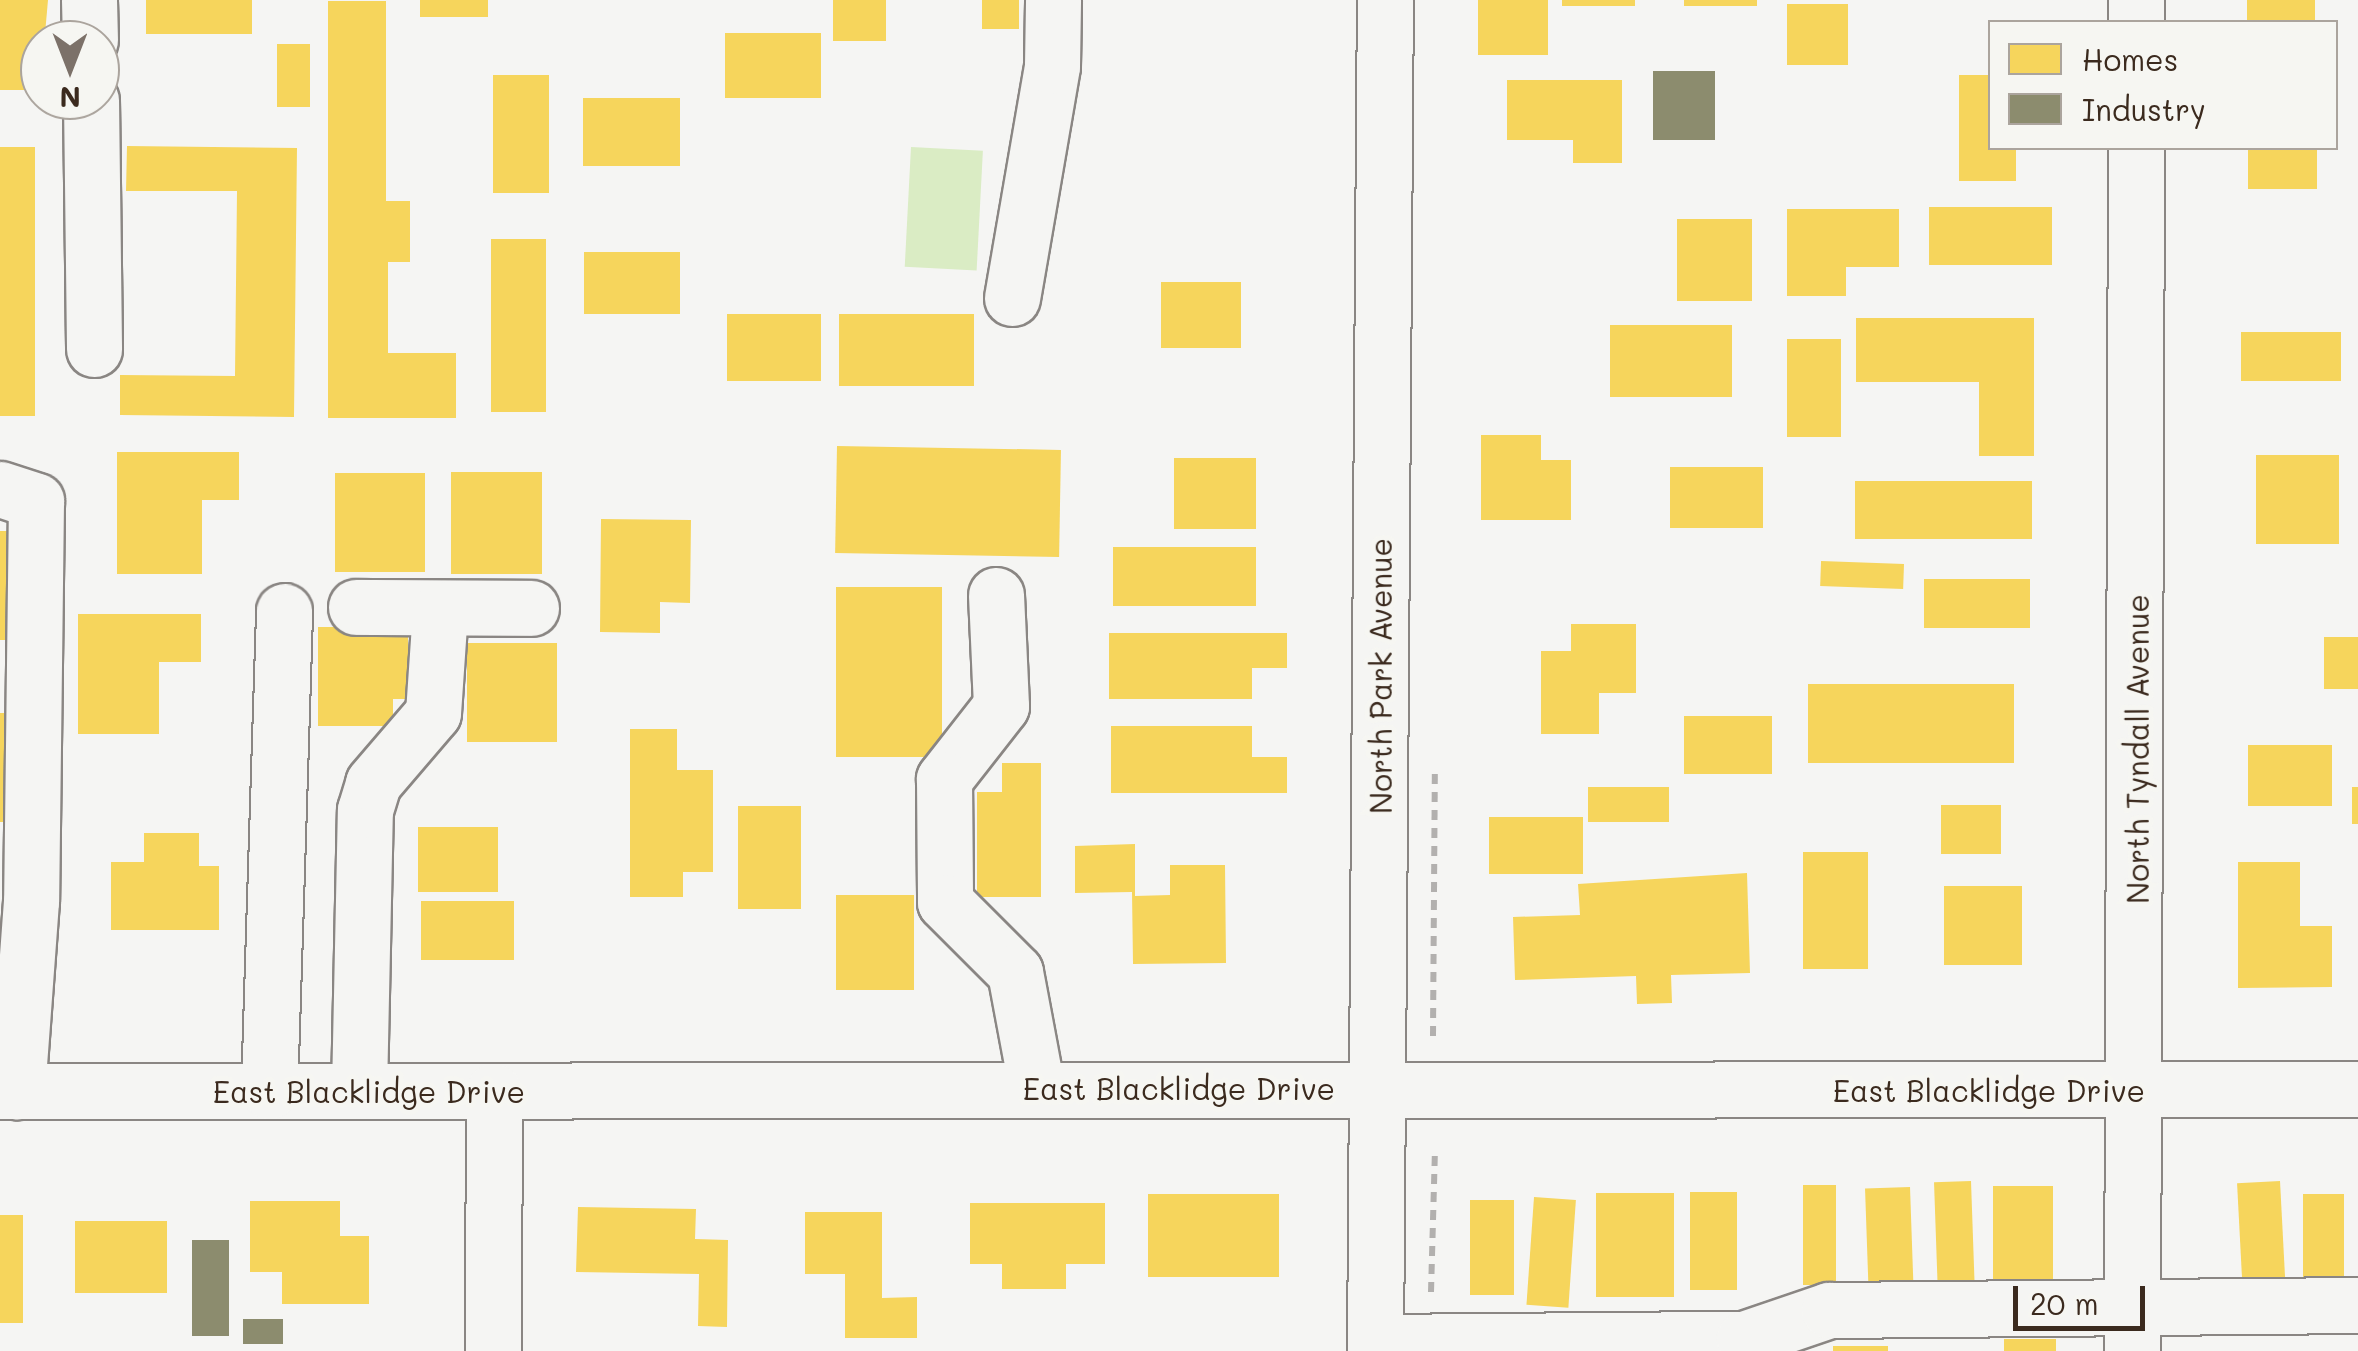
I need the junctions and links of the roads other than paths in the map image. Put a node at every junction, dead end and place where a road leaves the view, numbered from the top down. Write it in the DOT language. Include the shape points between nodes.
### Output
graph roads {
  1 [pos="1053,0"];
  2 [pos="1384,0"];
  3 [pos="90,120"];
  4 [pos="2136,150"];
  5 [pos="1012,298"];
  6 [pos="94,349"];
  7 [pos="0,489"];
  8 [pos="996,594"];
  9 [pos="356,607"];
  10 [pos="530,608"];
  11 [pos="440,609"];
  12 [pos="284,611"];
  13 [pos="1378,1088"];
  14 [pos="1037,1089"];
  15 [pos="2358,1090"];
  16 [pos="8,1091"];
  17 [pos="269,1091"];
  18 [pos="359,1091"];
  19 [pos="494,1091"];
  20 [pos="2138,1091"];
  21 [pos="2358,1305"];
  22 [pos="2132,1327"];
  23 [pos="1375,1347"];
  24 [pos="493,1351"];
  1 -- 5 [label="street" via="1052,66"];
  2 -- 13 [label="street, North Park Avenue"];
  3 -- 6 [label="street"];
  4 -- 20 [label="street, North Tyndall Avenue"];
  7 -- 16 [label="street" via="36,502 32,882"];
  8 -- 14 [label="street" via="1001,706 944,779 945,902 1016,972"];
  9 -- 11 [label="street"];
  10 -- 11 [label="street"];
  11 -- 18 [label="street" via="434,713 373,783 365,810"];
  12 -- 17 [label="street"];
  13 -- 14 [label="street, East Blacklidge Drive"];
  13 -- 20 [label="street, East Blacklidge Drive"];
  13 -- 23 [label="street, North Park Avenue"];
  14 -- 19 [label="street, East Blacklidge Drive"];
  15 -- 20 [label="street, East Blacklidge Drive"];
  16 -- 17 [label="street, East Blacklidge Drive"];
  17 -- 18 [label="street, East Blacklidge Drive"];
  18 -- 19 [label="street, East Blacklidge Drive"];
  19 -- 24 [label="street"];
  20 -- 22 [label="street, North Tyndall Avenue"];
  21 -- 22 [label="street"];
  22 -- 23 [label="street" via="1830,1310 1744,1339"];
}
